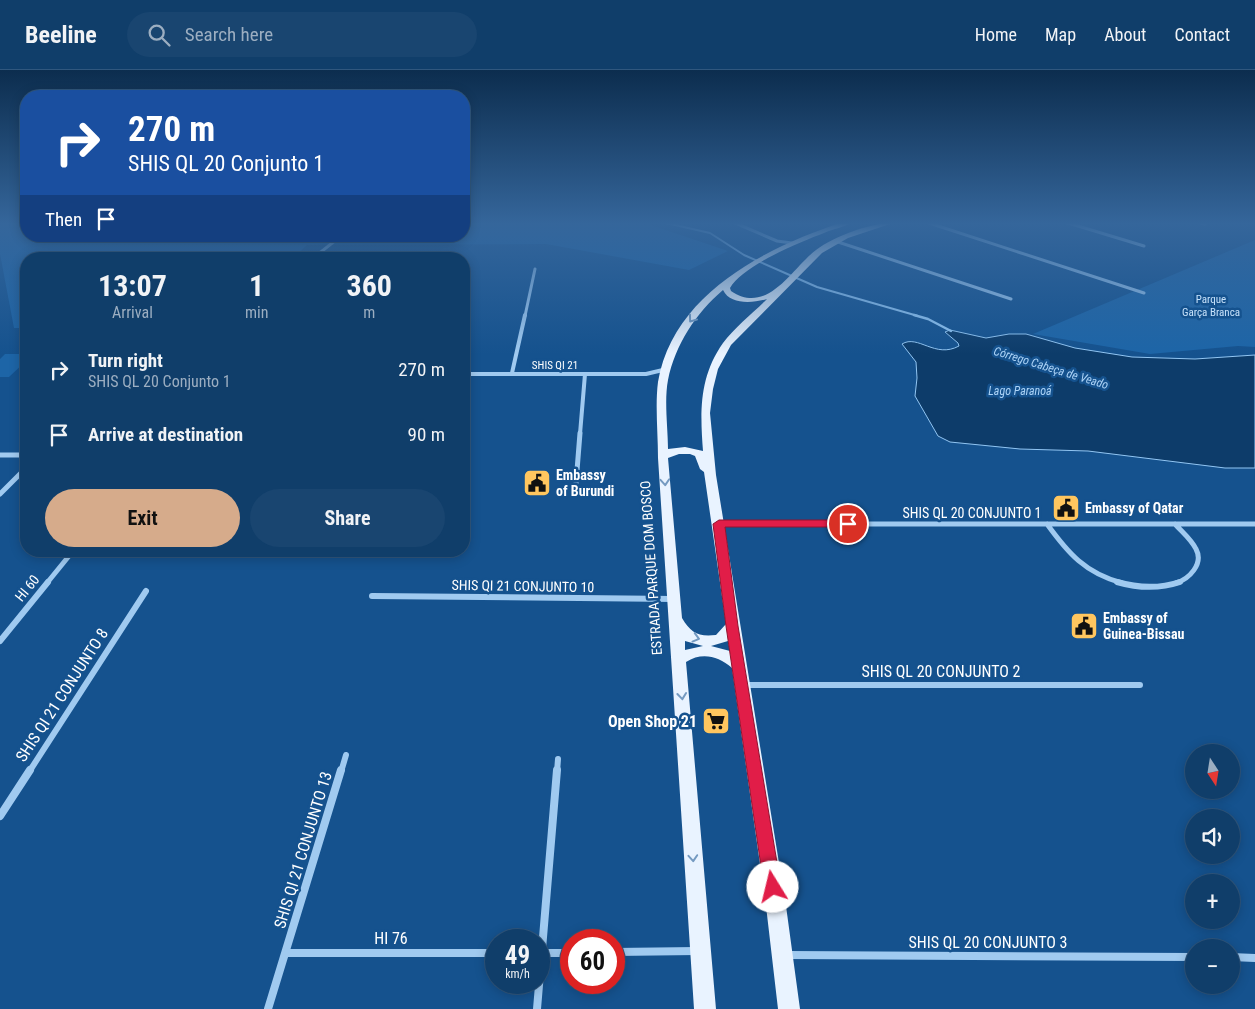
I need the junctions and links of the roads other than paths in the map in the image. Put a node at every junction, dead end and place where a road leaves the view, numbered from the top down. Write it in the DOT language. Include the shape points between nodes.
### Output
graph roads {
  1 [pos="751,266"];
  2 [pos="803,266"];
  3 [pos="910,266"];
  4 [pos="1061,266"];
  5 [pos="535,269"];
  6 [pos="731,279"];
  7 [pos="778,292"];
  8 [pos="1144,293"];
  9 [pos="1011,299"];
  10 [pos="703,304"];
  11 [pos="748,322"];
  12 [pos="667,369"];
  13 [pos="512,373"];
  14 [pos="470,374"];
  15 [pos="585,374"];
  16 [pos="646,374"];
  17 [pos="663,380"];
  18 [pos="662,433"];
  19 [pos="706,434"];
  20 [pos="0,455"];
  21 [pos="20,455"];
  22 [pos="663,458"];
  23 [pos="20,474"];
  24 [pos="710,475"];
  25 [pos="576,483"];
  26 [pos="0,494"];
  27 [pos="719,524"];
  28 [pos="1047,524"];
  29 [pos="1175,524"];
  30 [pos="1255,524"];
  31 [pos="68,557"];
  32 [pos="146,591"];
  33 [pos="372,596"];
  34 [pos="674,602"];
  35 [pos="732,626"];
  36 [pos="0,641"];
  37 [pos="678,660"];
  38 [pos="739,665"];
  39 [pos="742,685"];
  40 [pos="1140,685"];
  41 [pos="346,755"];
  42 [pos="558,759"];
  43 [pos="0,814"];
  44 [pos="542,929"];
  45 [pos="700,951"];
  46 [pos="625,952"];
  47 [pos="286,953"];
  48 [pos="485,953"];
  49 [pos="782,955"];
  50 [pos="1185,957"];
  51 [pos="1240,957"];
  52 [pos="1255,958"];
  53 [pos="538,994"];
  54 [pos="268,1009"];
  55 [pos="537,1009"];
  56 [pos="705,1009"];
  57 [pos="789,1009"];
  1 -- 6 [label="main road, ESTRADA PARQUE DOM BOSCO"];
  2 -- 7 [label="main road"];
  3 -- 9 [label="street"];
  4 -- 8 [label="street"];
  5 -- 13 [label="street"];
  6 -- 7 [label="main road" via="727,292 736,297 764,298"];
  6 -- 10 [label="main road, ESTRADA PARQUE DOM BOSCO"];
  7 -- 11 [label="main road"];
  10 -- 11 [label="main road" via="720,300 743,303 752,312"];
  10 -- 12 [label="main road, ESTRADA PARQUE DOM BOSCO, one-way" via="684,330"];
  11 -- 19 [label="main road" via="728,344 713,369 705,413"];
  12 -- 16 [label="street, SHIS QI 21"];
  12 -- 17 [label="main road, ESTRADA PARQUE DOM BOSCO"];
  13 -- 14 [label="street, SHIS QI 21"];
  13 -- 15 [label="street, SHIS QI 21"];
  15 -- 16 [label="street, SHIS QI 21"];
  15 -- 25 [label="street"];
  16 -- 17 [label="street, SHIS QI 21"];
  17 -- 18 [label="main road, ESTRADA PARQUE DOM BOSCO"];
  18 -- 19 [label="main road" via="670,442 683,445 699,442"];
  18 -- 22 [label="main road, ESTRADA PARQUE DOM BOSCO"];
  19 -- 24 [label="main road"];
  20 -- 21 [label="street"];
  22 -- 24 [label="main road" via="672,452 695,452 701,456"];
  22 -- 34 [label="main road, ESTRADA PARQUE DOM BOSCO, one-way"];
  23 -- 26 [label="street"];
  24 -- 27 [label="main road"];
  27 -- 28 [label="street, SHIS QL 20 CONJUNTO 1"];
  27 -- 35 [label="main road"];
  28 -- 29 [label="street, SHIS QL 20 CONJUNTO 1"];
  28 -- 29 [label="street" via="1067,551 1091,569 1117,583 1148,587 1184,581 1195,568 1196,549"];
  29 -- 30 [label="street, SHIS QL 20 CONJUNTO 1"];
  31 -- 36 [label="street, HI 60"];
  32 -- 43 [label="street, SHIS QI 21 CONJUNTO 8"];
  33 -- 34 [label="street, SHIS QI 21 CONJUNTO 10"];
  34 -- 35 [label="main road, one-way" via="677,622 693,639 719,639"];
  34 -- 37 [label="main road, ESTRADA PARQUE DOM BOSCO"];
  35 -- 38 [label="main road"];
  37 -- 38 [label="main road" via="691,653 714,651 725,654"];
  37 -- 45 [label="main road, ESTRADA PARQUE DOM BOSCO, one-way"];
  38 -- 39 [label="main road"];
  39 -- 40 [label="street, SHIS QL 20 CONJUNTO 2"];
  39 -- 49 [label="main road"];
  41 -- 47 [label="street, SHIS QI 21 CONJUNTO 13"];
  42 -- 44 [label="street"];
  45 -- 46 [label="street"];
  45 -- 56 [label="main road, ESTRADA PARQUE DOM BOSCO"];
  47 -- 48 [label="street, HI 76"];
  47 -- 54 [label="street, SHIS QI 21 CONJUNTO 13"];
  49 -- 50 [label="street, SHIS QL 20 CONJUNTO 3"];
  49 -- 57 [label="main road"];
  51 -- 52 [label="street"];
  53 -- 55 [label="street"];
}
